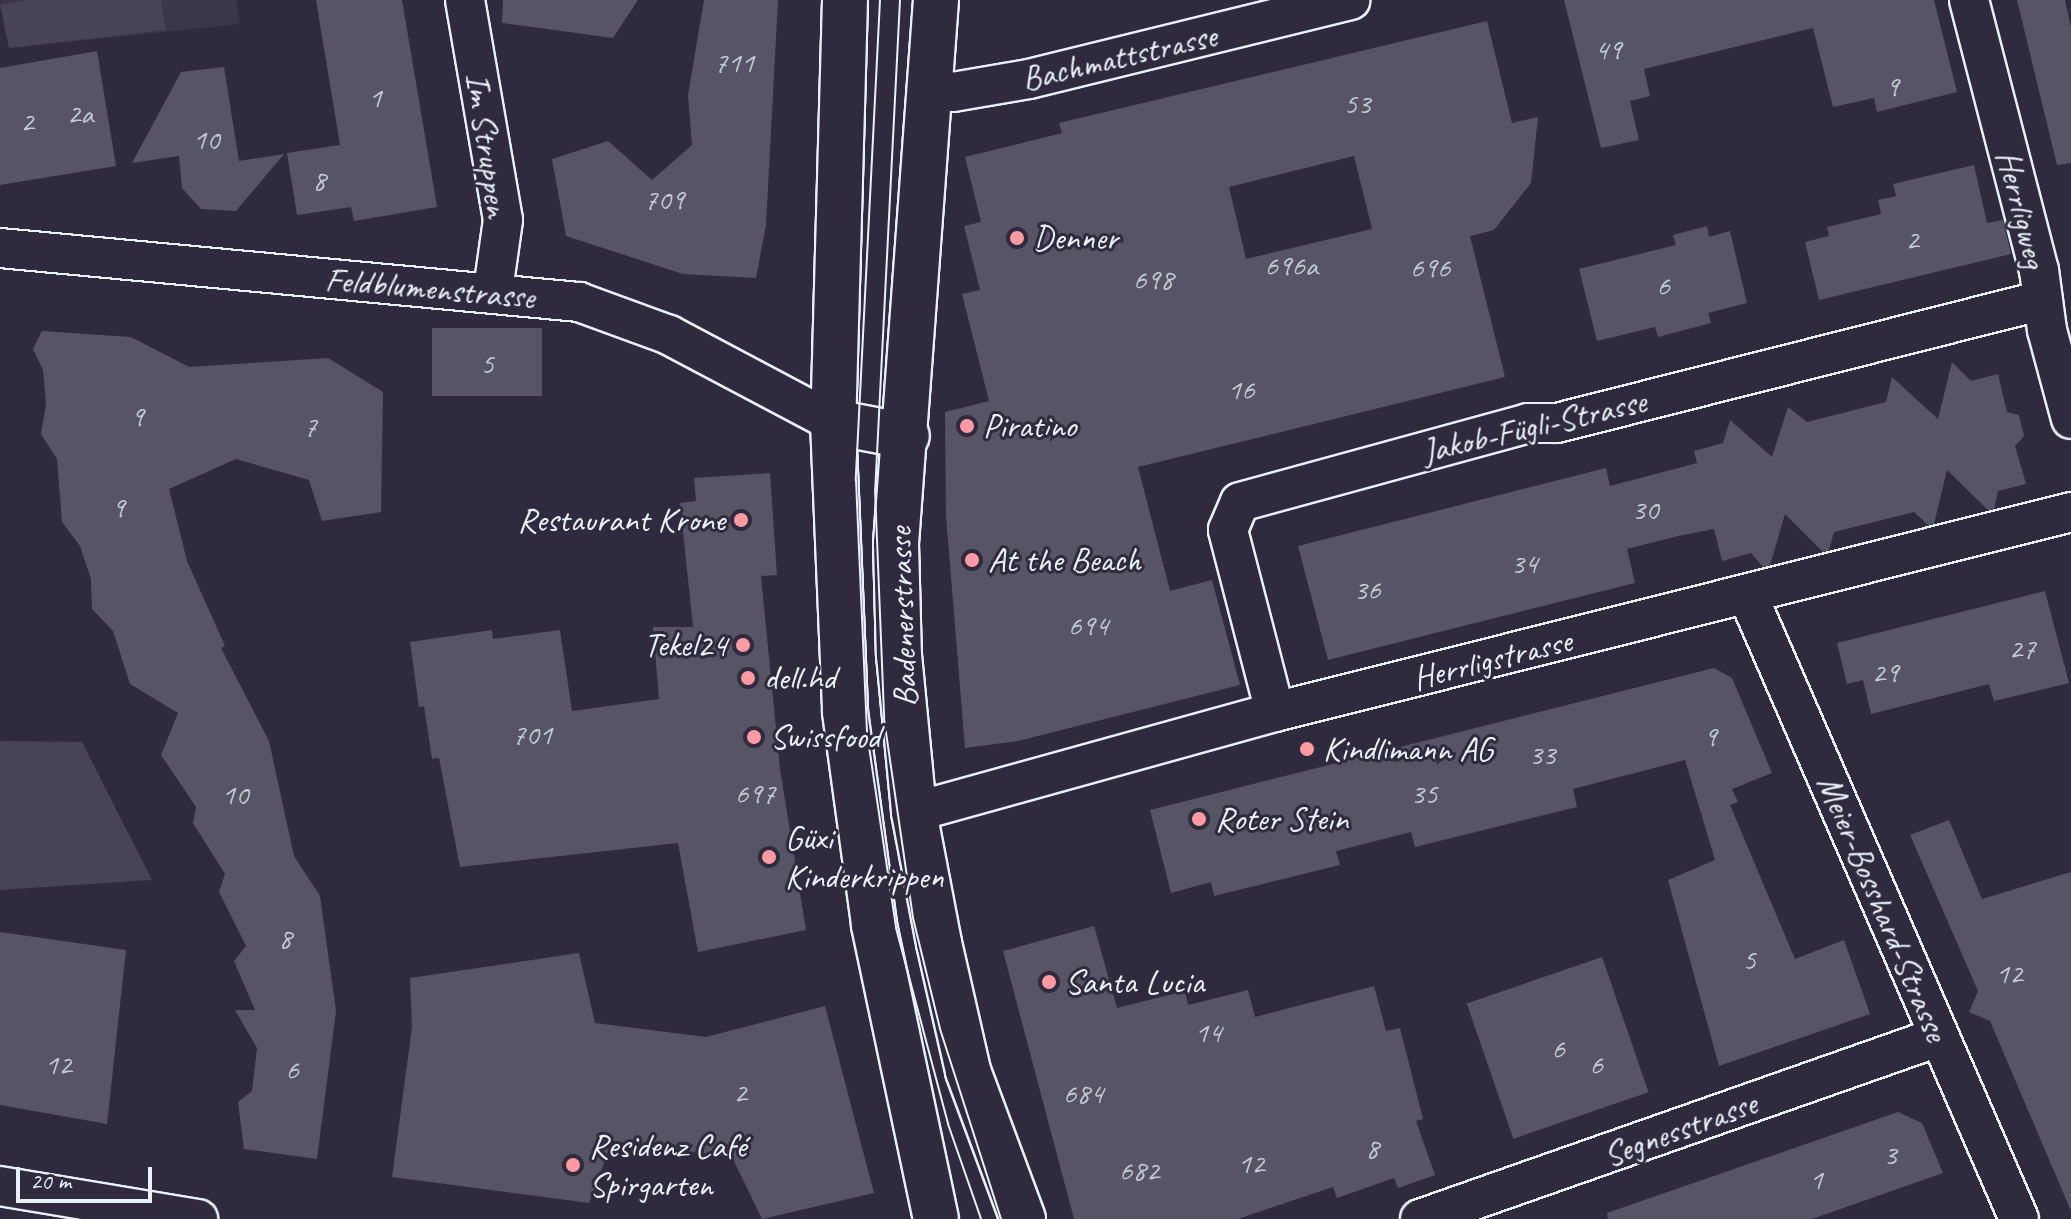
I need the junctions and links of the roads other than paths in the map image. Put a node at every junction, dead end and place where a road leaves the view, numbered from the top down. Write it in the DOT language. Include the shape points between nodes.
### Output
graph roads {
  1 [pos="465,0"];
  2 [pos="845,0"];
  3 [pos="936,0"];
  4 [pos="1350,0"];
  5 [pos="1969,0"];
  6 [pos="933,88"];
  7 [pos="0,248"];
  8 [pos="493,290"];
  9 [pos="2043,300"];
  10 [pos="2071,419"];
  11 [pos="833,422"];
  12 [pos="907,436"];
  13 [pos="2071,512"];
  14 [pos="1748,596"];
  15 [pos="1275,712"];
  16 [pos="914,812"];
  17 [pos="1938,1037"];
  18 [pos="0,1186"];
  19 [pos="198,1219"];
  20 [pos="936,1219"];
  21 [pos="1023,1219"];
  22 [pos="1420,1219"];
  23 [pos="2019,1219"];
  1 -- 8 [label="street, Im Struppen" via="503,220"];
  2 -- 11 [label="street, Badenerstrasse"];
  3 -- 6 [label="street, Badenerstrasse"];
  4 -- 6 [label="street, Bachmattstrasse" via="1029,79 953,92"];
  5 -- 9 [label="street, Herrligweg"];
  6 -- 12 [label="street, Badenerstrasse"];
  7 -- 8 [label="street, Feldblumenstrasse"];
  8 -- 11 [label="street, Feldblumenstrasse" via="579,302 669,335"];
  9 -- 10 [label="street, Herrligweg"];
  9 -- 15 [label="street, Jakob-Fügli-Strasse" via="1557,423 1528,423 1240,502 1228,530"];
  11 -- 12 [label="street"];
  11 -- 20 [label="street, Badenerstrasse" via="845,712 857,833"];
  12 -- 16 [label="street, Badenerstrasse" via="896,544 899,655"];
  13 -- 14 [label="street, Herrligstrasse"];
  14 -- 15 [label="street, Herrligstrasse"];
  14 -- 17 [label="street, Meier-Bosshard-Strasse"];
  15 -- 16 [label="street, Herrligstrasse"];
  16 -- 21 [label="street, Badenerstrasse" via="968,1071"];
  17 -- 22 [label="street, Segnesstrasse"];
  17 -- 23 [label="street, Meier-Bosshard-Strasse"];
  18 -- 19 [label="street"];
}
